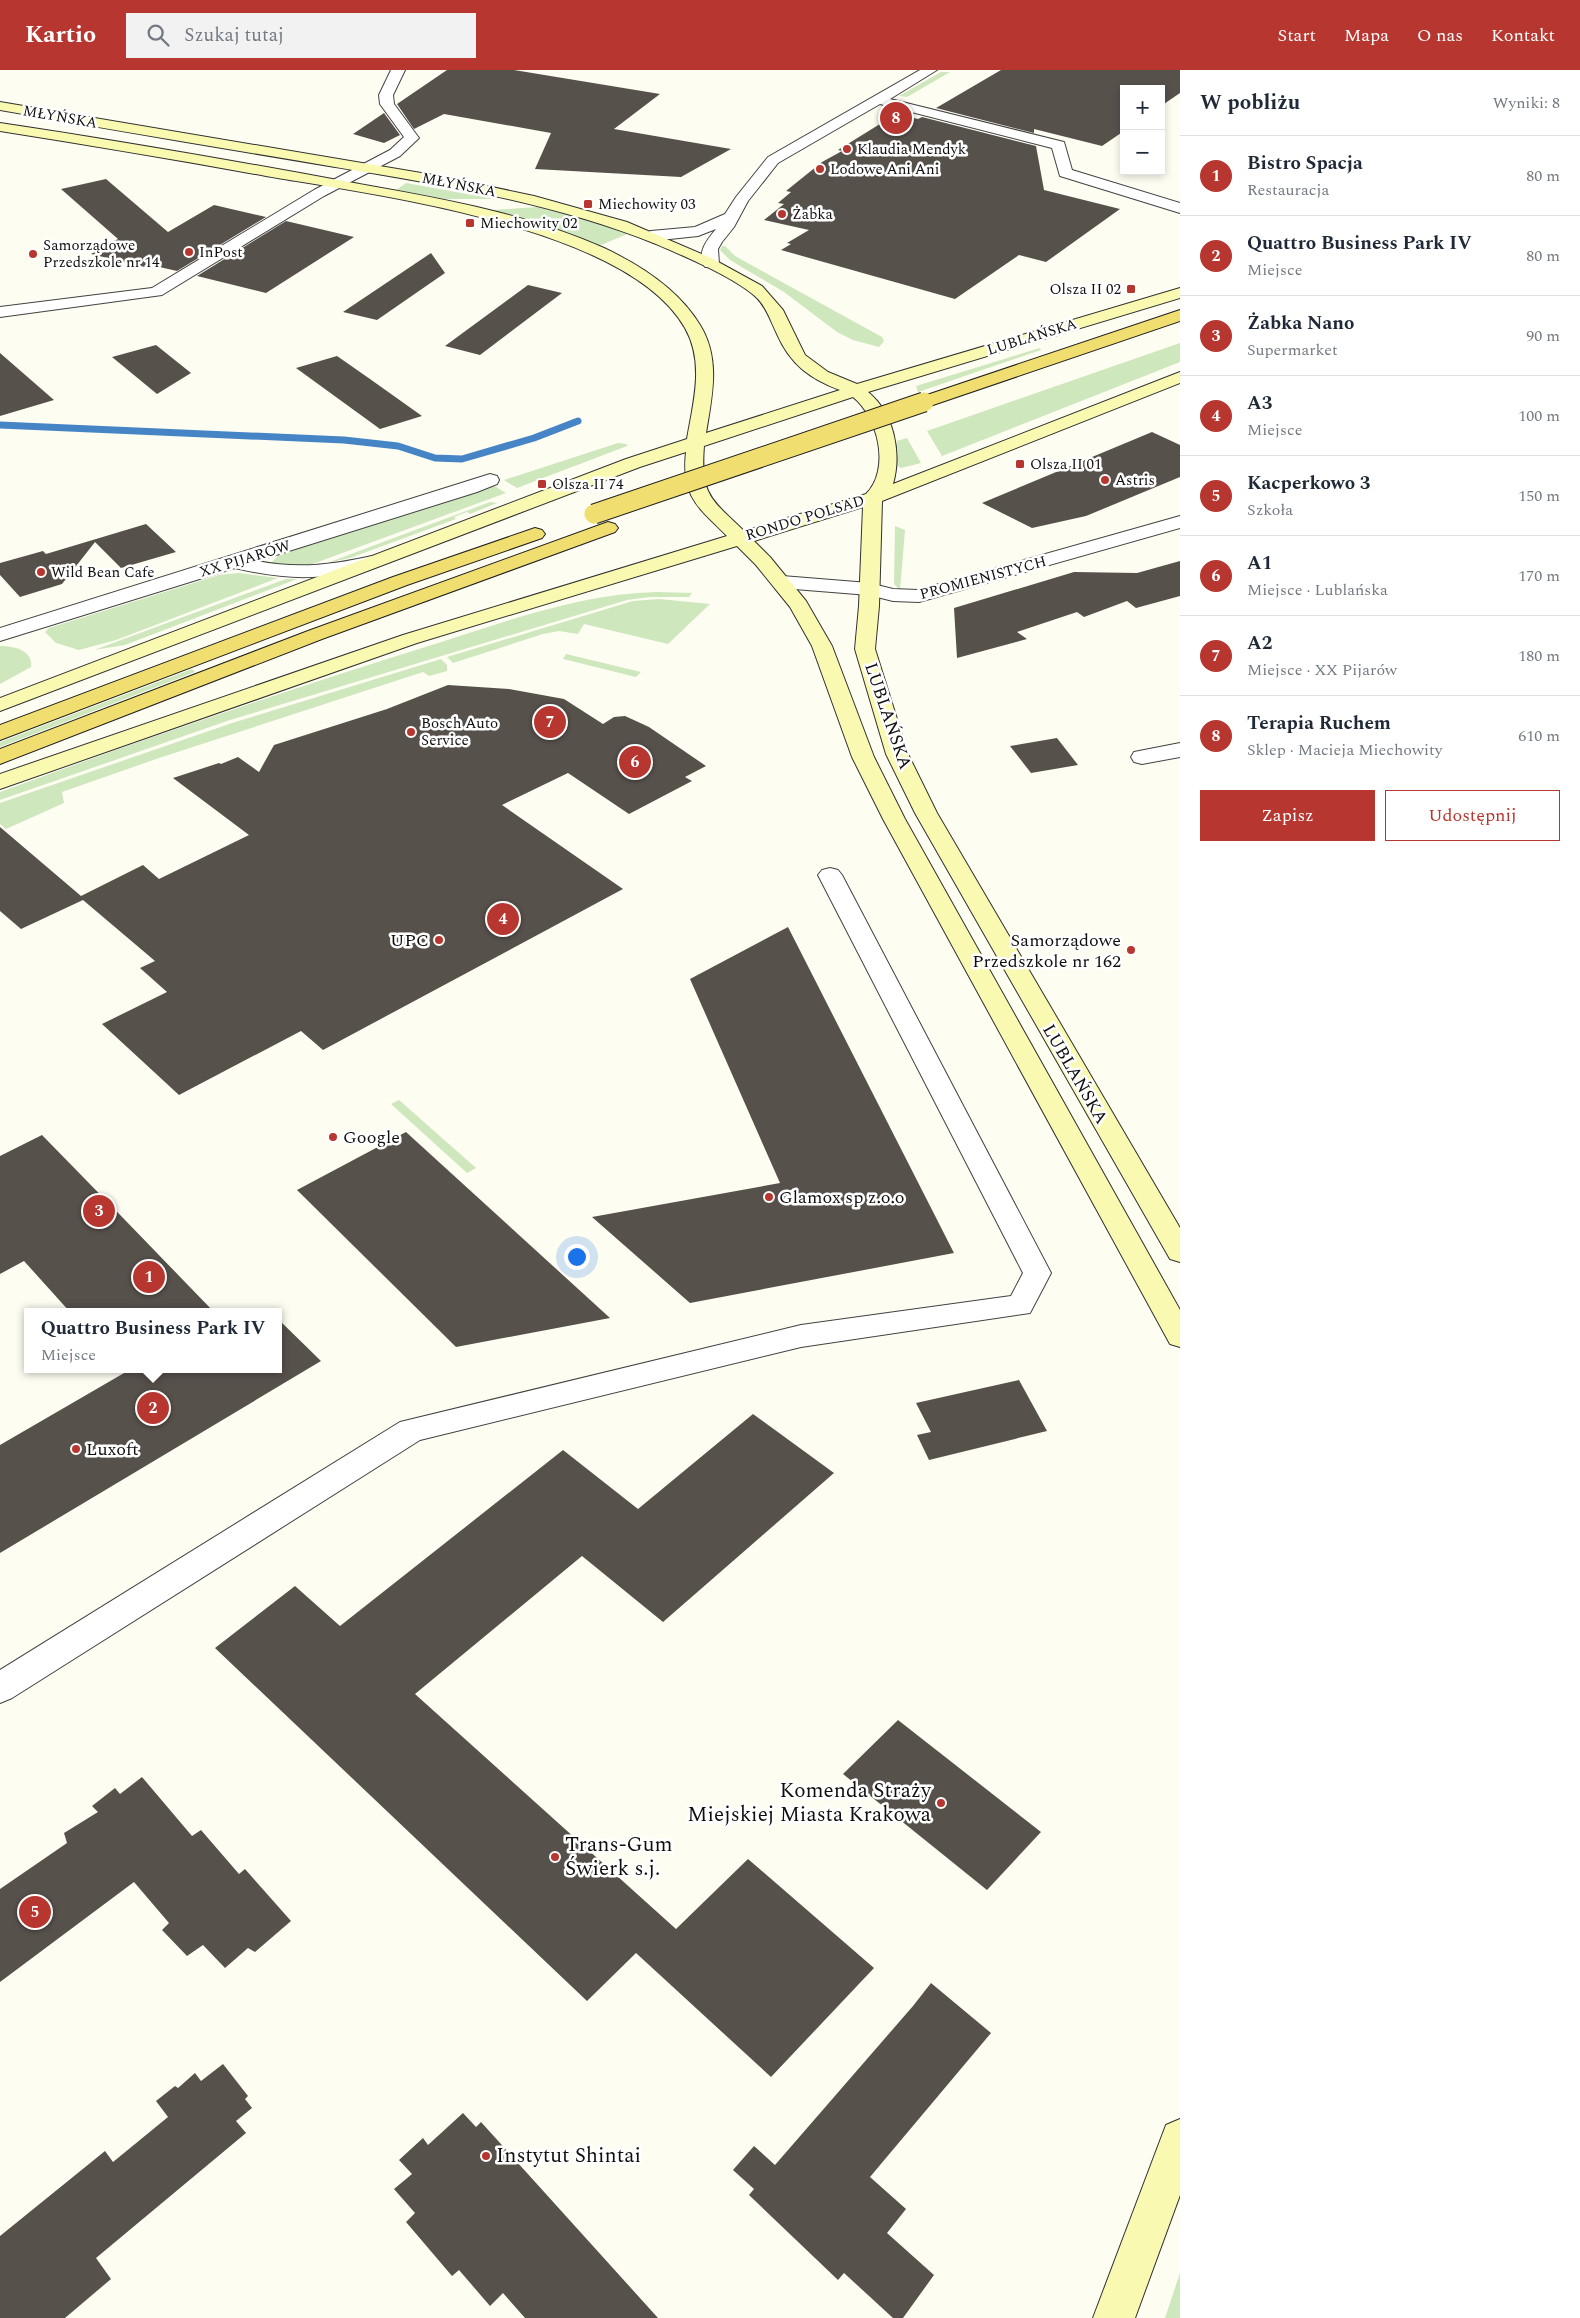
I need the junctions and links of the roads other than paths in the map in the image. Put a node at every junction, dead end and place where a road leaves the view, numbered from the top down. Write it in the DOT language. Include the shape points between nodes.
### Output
graph roads {
  1 [pos="398,70"];
  2 [pos="930,70"];
  3 [pos="879,100"];
  4 [pos="0,106"];
  5 [pos="0,127"];
  6 [pos="368,168"];
  7 [pos="336,184"];
  8 [pos="1180,208"];
  9 [pos="729,218"];
  10 [pos="651,236"];
  11 [pos="711,264"];
  12 [pos="1180,292"];
  13 [pos="0,312"];
  14 [pos="1180,315"];
  15 [pos="1180,332"];
  16 [pos="1179,379"];
  17 [pos="856,390"];
  18 [pos="926,410"];
  19 [pos="695,442"];
  20 [pos="490,480"];
  21 [pos="873,498"];
  22 [pos="1180,522"];
  23 [pos="741,539"];
  24 [pos="390,556"];
  25 [pos="235,562"];
  26 [pos="782,582"];
  27 [pos="869,589"];
  28 [pos="0,635"];
  29 [pos="0,705"];
  30 [pos="0,733"];
  31 [pos="1180,750"];
  32 [pos="0,756"];
  33 [pos="1142,757"];
  34 [pos="0,782"];
  35 [pos="830,875"];
  36 [pos="1180,1252"];
  37 [pos="1180,1336"];
  38 [pos="0,1688"];
  39 [pos="1180,2139"];
  40 [pos="1114,2318"];
  1 -- 6 [label="street" via="386,95 387,104 412,138 398,152"];
  2 -- 3 [label="street"];
  3 -- 8 [label="street" via="1059,145 1066,173"];
  3 -- 9 [label="street" via="773,160"];
  4 -- 6 [label="main road, MŁYŃSKA"];
  5 -- 7 [label="main road, MŁYŃSKA"];
  6 -- 7 [label="street"];
  6 -- 10 [label="main road, MŁYŃSKA" via="556,205"];
  7 -- 13 [label="street" via="156,292"];
  7 -- 19 [label="main road, MŁYŃSKA" via="444,205 537,228 616,262 657,288 690,323 705,358 701,416"];
  9 -- 10 [label="street" via="698,231"];
  9 -- 11 [label="street" via="710,249"];
  10 -- 11 [label="main road, MŁYŃSKA"];
  11 -- 17 [label="main road, MŁYŃSKA" via="758,290 784,327 794,353 805,364 823,378"];
  12 -- 17 [label="main road, LUBLAŃSKA"];
  14 -- 18 [label="main road"];
  15 -- 18 [label="main road"];
  16 -- 21 [label="main road"];
  17 -- 19 [label="main road"];
  17 -- 21 [label="main road, RONDO POLSAD" via="882,421 887,444 886,474"];
  18 -- 30 [label="main road, bridge" via="594,514 400,581"];
  18 -- 32 [label="main road" via="334,628"];
  19 -- 23 [label="main road, RONDO POLSAD" via="696,488 705,503"];
  19 -- 24 [label="main road"];
  20 -- 25 [label="street, XX PIJARÓW"];
  21 -- 23 [label="main road, RONDO POLSAD"];
  21 -- 27 [label="main road, LUBLAŃSKA"];
  22 -- 27 [label="street, PROMIENISTYCH" via="919,596 893,595"];
  23 -- 26 [label="main road, LUBLAŃSKA"];
  23 -- 34 [label="main road" via="410,639"];
  24 -- 25 [label="street" via="347,568 303,574 282,573"];
  24 -- 29 [label="main road"];
  25 -- 28 [label="street, XX PIJARÓW"];
  26 -- 27 [label="street, PROMIENISTYCH"];
  26 -- 37 [label="main road, LUBLAŃSKA" via="822,646 863,757 894,819"];
  27 -- 36 [label="main road, LUBLAŃSKA" via="865,649 897,754 926,812"];
  31 -- 33 [label="street"];
  35 -- 38 [label="street" via="1037,1273 1020,1305 801,1336 411,1430"];
  39 -- 40 [label="main road" via="1134,2271"];
}
